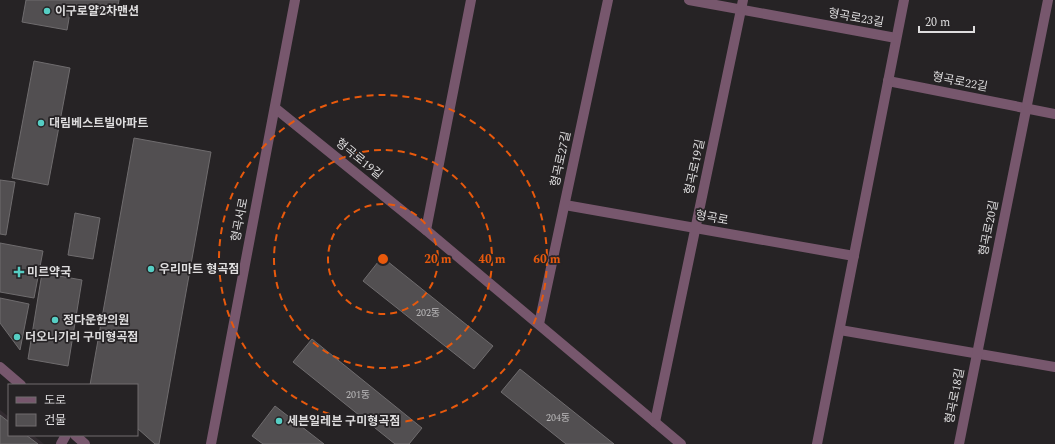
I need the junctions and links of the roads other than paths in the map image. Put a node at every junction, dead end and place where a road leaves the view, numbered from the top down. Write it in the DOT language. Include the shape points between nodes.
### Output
graph roads {
  1 [pos="295,0"];
  2 [pos="471,0"];
  3 [pos="608,0"];
  4 [pos="689,0"];
  5 [pos="743,0"];
  6 [pos="904,0"];
  7 [pos="1048,0"];
  8 [pos="741,10"];
  9 [pos="896,38"];
  10 [pos="888,81"];
  11 [pos="275,108"];
  12 [pos="1026,108"];
  13 [pos="1055,114"];
  14 [pos="565,205"];
  15 [pos="696,228"];
  16 [pos="426,230"];
  17 [pos="854,256"];
  18 [pos="539,324"];
  19 [pos="840,330"];
  20 [pos="977,353"];
  21 [pos="1055,367"];
  22 [pos="2,372"];
  23 [pos="20,384"];
  24 [pos="655,422"];
  25 [pos="76,436"];
  26 [pos="85,444"];
  27 [pos="211,444"];
  28 [pos="681,444"];
  29 [pos="817,444"];
  30 [pos="959,444"];
  1 -- 11 [label="street, 형곡서로"];
  2 -- 16 [label="street"];
  3 -- 14 [label="street, 형곡로27길"];
  4 -- 8 [label="street, 형곡로23길"];
  5 -- 8 [label="street"];
  6 -- 9 [label="street"];
  7 -- 12 [label="street"];
  8 -- 9 [label="street, 형곡로23길"];
  8 -- 15 [label="street, 형곡로19길"];
  9 -- 10 [label="street"];
  10 -- 12 [label="street, 형곡로22길"];
  10 -- 17 [label="street"];
  11 -- 16 [label="street, 형곡로19길"];
  11 -- 27 [label="street, 형곡서로"];
  12 -- 13 [label="street, 형곡로22길"];
  12 -- 20 [label="street, 형곡로20길"];
  14 -- 15 [label="street, 형곡로"];
  14 -- 18 [label="street, 형곡로27길"];
  15 -- 17 [label="street, 형곡로"];
  15 -- 24 [label="street, 형곡로19길"];
  16 -- 18 [label="street, 형곡로19길"];
  17 -- 19 [label="street"];
  18 -- 24 [label="street, 형곡로19길"];
  19 -- 20 [label="street"];
  19 -- 29 [label="street"];
  20 -- 21 [label="street"];
  20 -- 30 [label="street, 형곡로18길"];
  22 -- 23 [label="street"];
  24 -- 28 [label="street, 형곡로19길"];
  25 -- 26 [label="street"];
}
